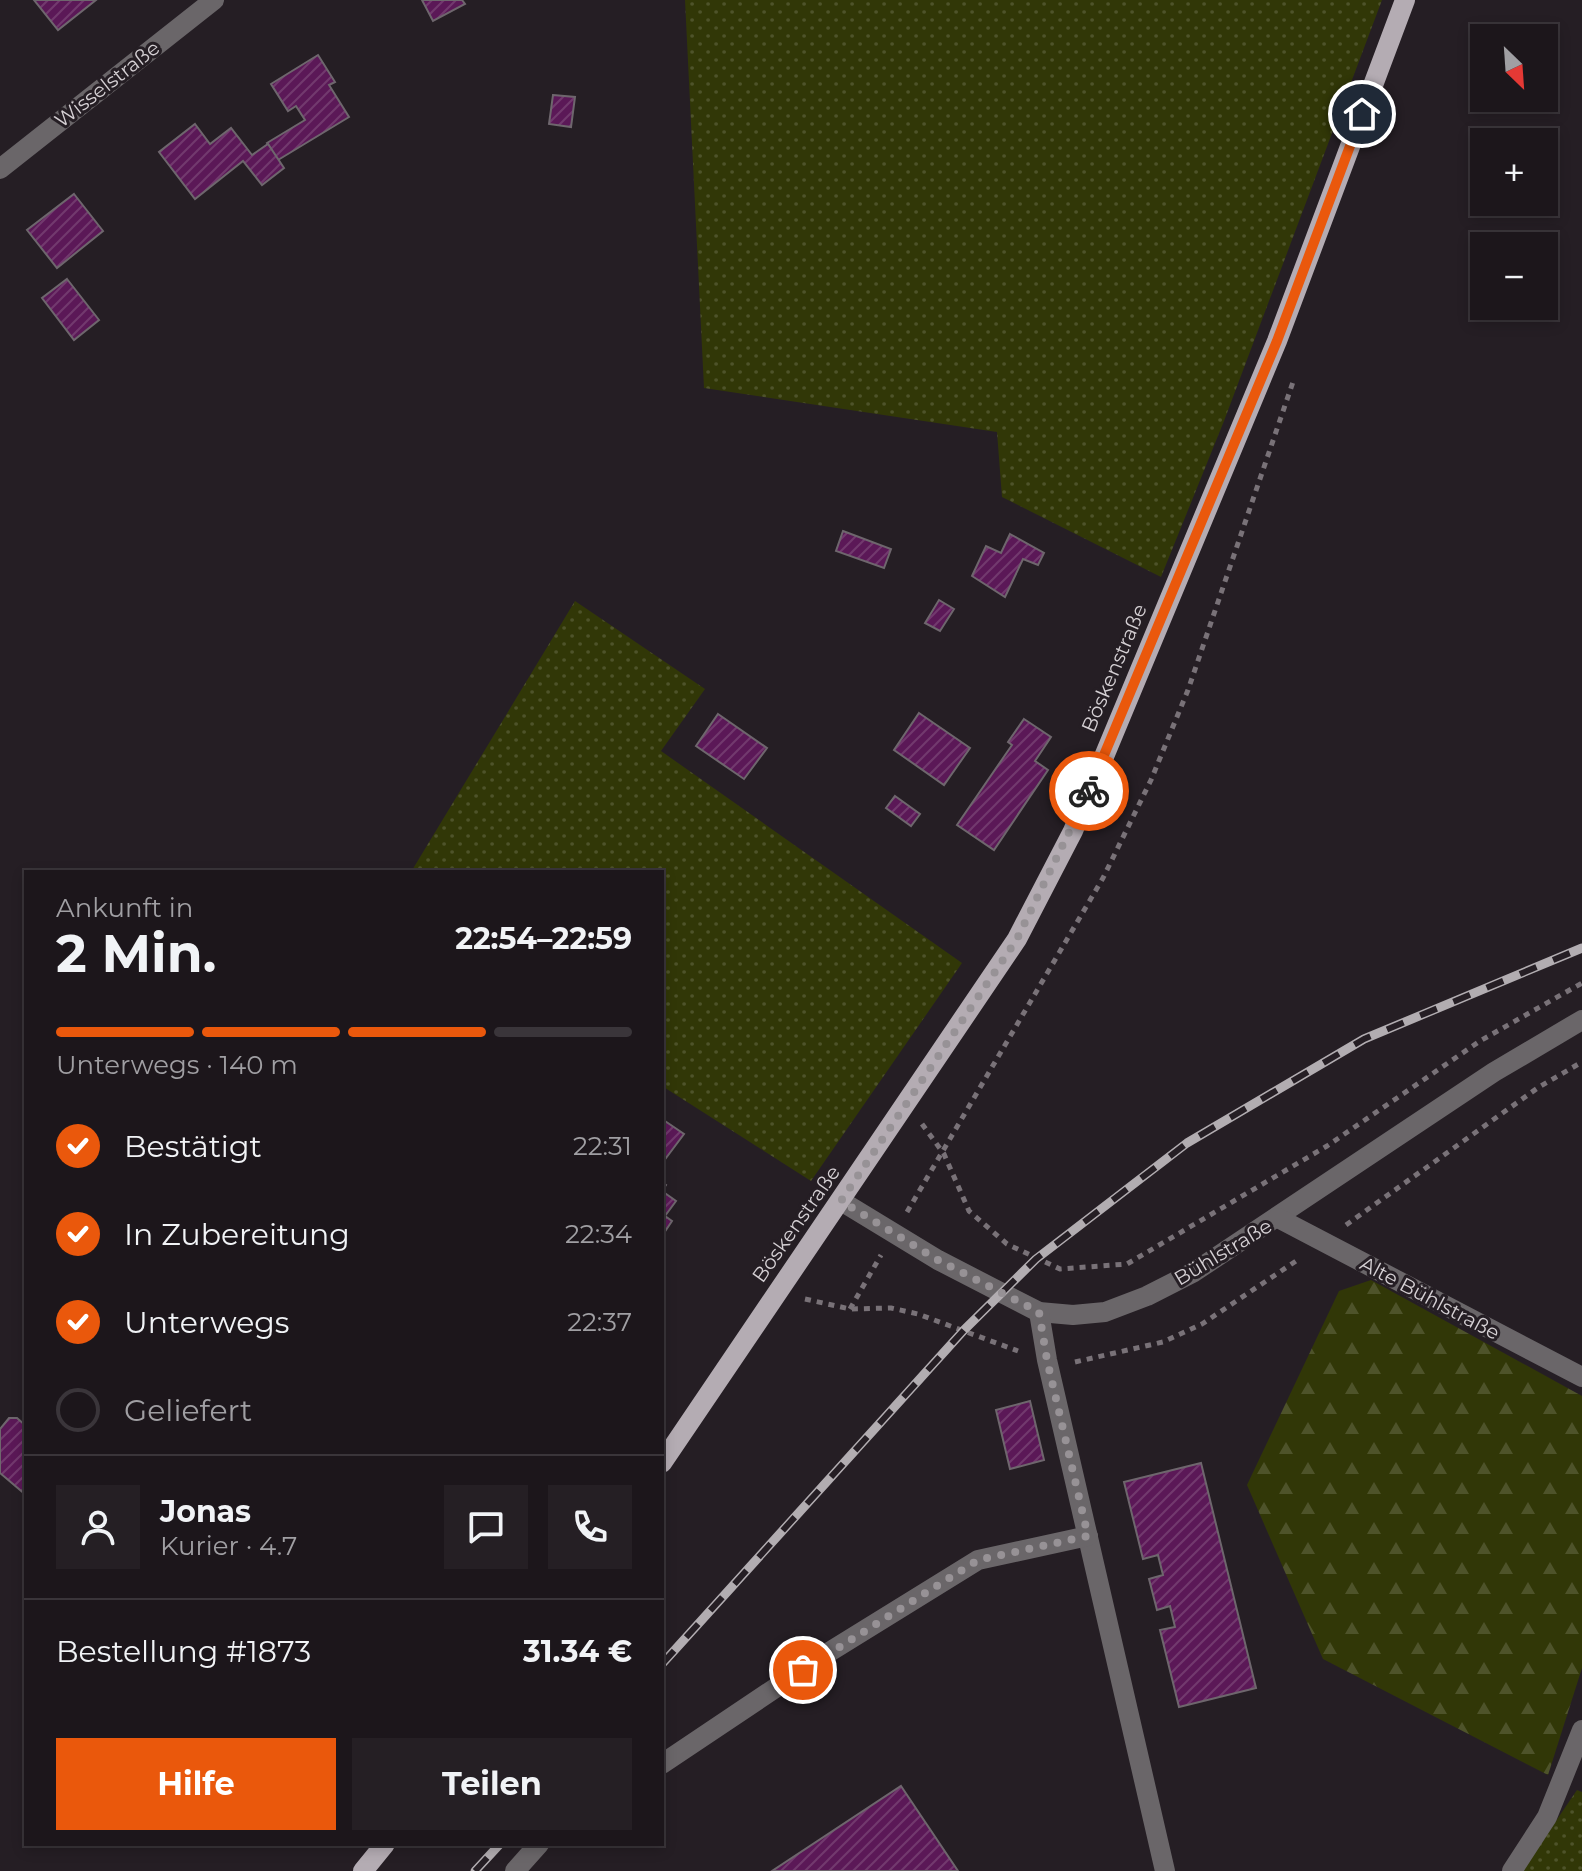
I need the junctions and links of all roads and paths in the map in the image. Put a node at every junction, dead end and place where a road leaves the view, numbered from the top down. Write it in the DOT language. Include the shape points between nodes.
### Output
graph roads {
  1 [pos="214,0"];
  2 [pos="1405,0"];
  3 [pos="0,169"];
  4 [pos="1582,983"];
  5 [pos="1582,1020"];
  6 [pos="907,1105"];
  7 [pos="841,1201"];
  8 [pos="1278,1218"];
  9 [pos="1039,1312"];
  10 [pos="1582,1377"];
  11 [pos="664,1460"];
  12 [pos="1088,1536"];
  13 [pos="1582,1730"];
  14 [pos="664,1763"];
  15 [pos="383,1846"];
  16 [pos="537,1846"];
  17 [pos="363,1871"];
  18 [pos="515,1871"];
  19 [pos="1165,1871"];
  20 [pos="1512,1871"];
  1 -- 3 [label="street, Wisselstraße"];
  2 -- 6 [label="main road, Böskenstraße" via="1277,341 1073,831 1017,939"];
  4 -- 6 [label="path" via="1480,1041 1327,1146 1127,1264 1060,1269 994,1235 969,1211 944,1154"];
  5 -- 8 [label="street, Bühlstraße" via="1494,1072"];
  6 -- 7 [label="main road, Böskenstraße"];
  7 -- 9 [label="street, Bühlstraße" via="938,1260"];
  7 -- 11 [label="main road, Böskenstraße"];
  8 -- 9 [label="street, Bühlstraße" via="1147,1296 1105,1312"];
  8 -- 10 [label="street, Alte Bühlstraße"];
  9 -- 12 [label="street"];
  12 -- 14 [label="street" via="978,1560"];
  12 -- 19 [label="street"];
  13 -- 20 [label="street" via="1547,1817"];
  15 -- 17 [label="main road"];
  16 -- 18 [label="street"];
}
